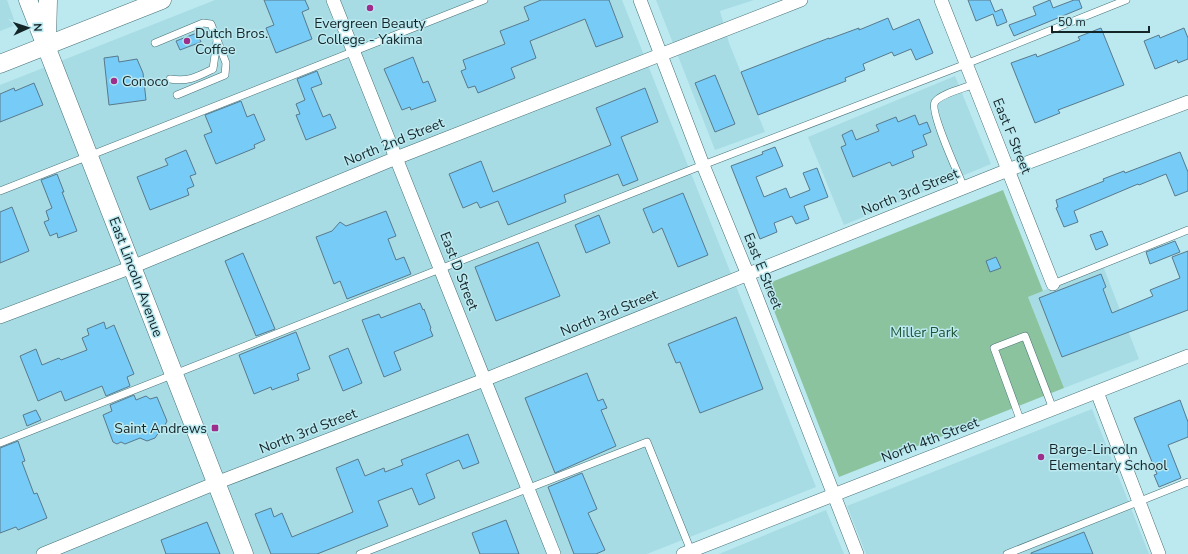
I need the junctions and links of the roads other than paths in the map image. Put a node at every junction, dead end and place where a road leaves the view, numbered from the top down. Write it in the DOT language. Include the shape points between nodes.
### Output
graph roads {
  1 [pos="28,0"];
  2 [pos="48,0"];
  3 [pos="155,0"];
  4 [pos="333,0"];
  5 [pos="484,0"];
  6 [pos="640,0"];
  7 [pos="801,0"];
  8 [pos="941,0"];
  9 [pos="1126,0"];
  10 [pos="217,40"];
  11 [pos="155,43"];
  12 [pos="47,46"];
  13 [pos="354,51"];
  14 [pos="662,55"];
  15 [pos="0,64"];
  16 [pos="966,64"];
  17 [pos="170,79"];
  18 [pos="974,84"];
  19 [pos="176,95"];
  20 [pos="1188,102"];
  21 [pos="90,156"];
  22 [pos="396,158"];
  23 [pos="703,165"];
  24 [pos="1008,170"];
  25 [pos="964,188"];
  26 [pos="0,191"];
  27 [pos="1188,230"];
  28 [pos="132,267"];
  29 [pos="441,269"];
  30 [pos="748,274"];
  31 [pos="1053,284"];
  32 [pos="0,318"];
  33 [pos="1188,356"];
  34 [pos="174,374"];
  35 [pos="484,380"];
  36 [pos="1097,392"];
  37 [pos="1053,410"];
  38 [pos="1021,422"];
  39 [pos="0,444"];
  40 [pos="1188,482"];
  41 [pos="216,483"];
  42 [pos="527,489"];
  43 [pos="834,494"];
  44 [pos="1139,502"];
  45 [pos="687,552"];
  46 [pos="43,554"];
  47 [pos="244,554"];
  48 [pos="360,554"];
  49 [pos="554,554"];
  50 [pos="857,554"];
  51 [pos="1007,554"];
  52 [pos="1159,554"];
  1 -- 12 [label="street, East Lincoln Avenue"];
  2 -- 12 [label="street"];
  3 -- 12 [label="street"];
  4 -- 13 [label="street, East D Street"];
  5 -- 13 [label="lane"];
  6 -- 14 [label="street, East E Street"];
  7 -- 14 [label="street, North 2nd Street"];
  8 -- 16 [label="street, East F Street"];
  9 -- 16 [label="lane"];
  10 -- 11 [label="lane" via="211,24 202,23"];
  10 -- 17 [label="lane" via="213,69 191,80"];
  10 -- 19 [label="lane" via="226,63 225,75"];
  12 -- 15 [label="street"];
  12 -- 21 [label="street, East Lincoln Avenue"];
  13 -- 21 [label="lane"];
  13 -- 22 [label="street, East D Street"];
  14 -- 22 [label="street, North 2nd Street"];
  14 -- 23 [label="street, East E Street"];
  16 -- 18 [label="street, East F Street"];
  16 -- 23 [label="lane"];
  18 -- 24 [label="street, East F Street"];
  18 -- 25 [label="lane" via="939,98 934,103 945,141"];
  20 -- 24 [label="street, North 3rd Street"];
  21 -- 26 [label="lane"];
  21 -- 28 [label="street, East Lincoln Avenue"];
  22 -- 28 [label="street, North 2nd Street"];
  22 -- 29 [label="street, East D Street"];
  23 -- 29 [label="lane"];
  23 -- 30 [label="street, East E Street"];
  24 -- 25 [label="street, North 3rd Street"];
  24 -- 31 [label="street, East F Street"];
  25 -- 30 [label="street, North 3rd Street"];
  27 -- 31 [label="lane"];
  28 -- 32 [label="street, North 2nd Street"];
  28 -- 34 [label="street, East Lincoln Avenue"];
  29 -- 34 [label="lane"];
  29 -- 35 [label="street, East D Street"];
  30 -- 35 [label="street, North 3rd Street"];
  30 -- 43 [label="street, East E Street"];
  33 -- 36 [label="street, North 4th Street"];
  34 -- 39 [label="lane"];
  34 -- 41 [label="street, East Lincoln Avenue"];
  35 -- 41 [label="street, North 3rd Street"];
  35 -- 42 [label="street, East D Street"];
  36 -- 37 [label="street, North 4th Street"];
  36 -- 44 [label="street"];
  37 -- 38 [label="street, North 4th Street"];
  37 -- 38 [label="lane" via="1025,336 994,348"];
  38 -- 43 [label="street, North 4th Street"];
  40 -- 44 [label="lane"];
  41 -- 46 [label="street, North 3rd Street"];
  41 -- 47 [label="street, East Lincoln Avenue"];
  42 -- 45 [label="lane" via="647,442"];
  42 -- 48 [label="lane"];
  42 -- 49 [label="street, East D Street"];
  43 -- 45 [label="street, North 4th Street"];
  43 -- 50 [label="street, East E Street"];
  44 -- 51 [label="lane"];
  44 -- 52 [label="street"];
}
